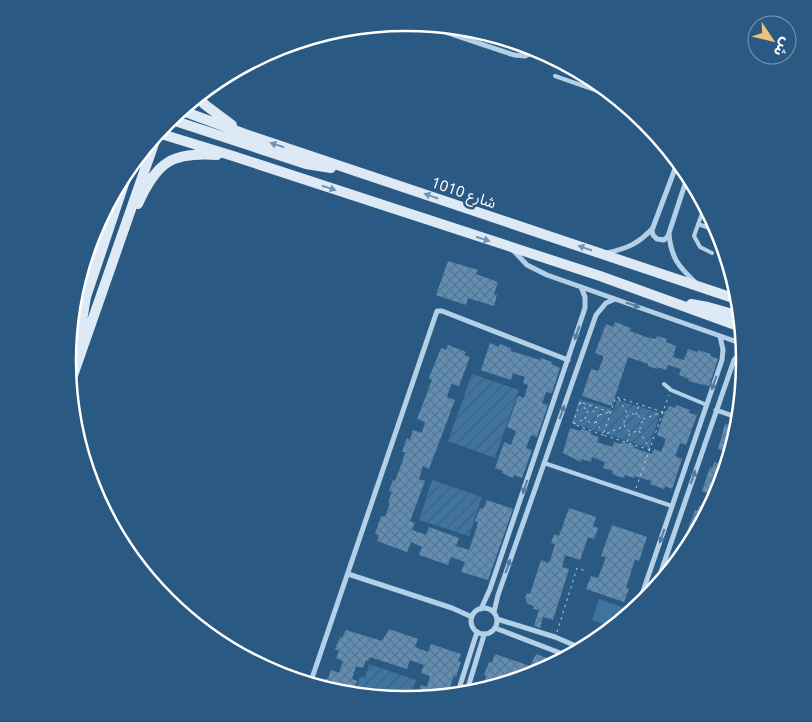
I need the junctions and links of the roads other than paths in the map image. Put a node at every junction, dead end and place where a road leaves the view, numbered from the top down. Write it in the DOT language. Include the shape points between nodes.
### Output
graph roads {
  1 [pos="454,35"];
  2 [pos="528,55"];
  3 [pos="555,76"];
  4 [pos="592,89"];
  5 [pos="202,101"];
  6 [pos="189,113"];
  7 [pos="178,123"];
  8 [pos="245,134"];
  9 [pos="167,135"];
  10 [pos="151,152"];
  11 [pos="233,156"];
  12 [pos="675,170"];
  13 [pos="357,171"];
  14 [pos="685,185"];
  15 [pos="120,197"];
  16 [pos="702,214"];
  17 [pos="698,224"];
  18 [pos="654,227"];
  19 [pos="708,227"];
  20 [pos="669,233"];
  21 [pos="512,248"];
  22 [pos="712,253"];
  23 [pos="603,254"];
  24 [pos="112,259"];
  25 [pos="580,287"];
  26 [pos="700,287"];
  27 [pos="729,297"];
  28 [pos="616,299"];
  29 [pos="677,304"];
  30 [pos="584,314"];
  31 [pos="732,314"];
  32 [pos="594,319"];
  33 [pos="734,324"];
  34 [pos="720,336"];
  35 [pos="735,341"];
  36 [pos="80,354"];
  37 [pos="736,357"];
  38 [pos="568,360"];
  39 [pos="722,360"];
  40 [pos="732,364"];
  41 [pos="76,365"];
  42 [pos="664,384"];
  43 [pos="707,405"];
  44 [pos="716,410"];
  45 [pos="731,415"];
  46 [pos="544,463"];
  47 [pos="672,506"];
  48 [pos="662,569"];
  49 [pos="348,574"];
  50 [pos="644,589"];
  51 [pos="481,608"];
  52 [pos="494,612"];
  53 [pos="472,616"];
  54 [pos="497,619"];
  55 [pos="495,628"];
  56 [pos="476,632"];
  57 [pos="484,635"];
  58 [pos="574,645"];
  59 [pos="560,653"];
  60 [pos="312,677"];
  61 [pos="469,684"];
  62 [pos="459,686"];
  1 -- 2 [label="street" via="514,55"];
  3 -- 4 [label="lane"];
  5 -- 8 [label="street" via="212,112"];
  6 -- 8 [label="street, شارع 1010"];
  7 -- 13 [label="street" via="306,164"];
  13 -- 8 [label="street, شارع 1010, one-way"];
  9 -- 11 [label="street"];
  10 -- 24 [label="street"];
  11 -- 21 [label="street, one-way"];
  11 -- 24 [label="street" via="193,154 163,165 140,199"];
  12 -- 18 [label="street"];
  23 -- 13 [label="street, شارع 1010, one-way"];
  14 -- 20 [label="street"];
  15 -- 36 [label="street" via="86,296"];
  16 -- 17 [label="lane"];
  17 -- 19 [label="lane"];
  17 -- 22 [label="lane" via="695,240 700,247"];
  18 -- 20 [label="street" via="653,235 659,240 664,240"];
  18 -- 23 [label="street" via="635,244"];
  20 -- 26 [label="street" via="670,246 680,268"];
  21 -- 25 [label="street" via="527,265"];
  21 -- 29 [label="street"];
  23 -- 26 [label="street, شارع 1010"];
  24 -- 36 [label="street"];
  25 -- 28 [label="street"];
  25 -- 30 [label="street" via="586,303"];
  26 -- 27 [label="street, شارع 1010"];
  28 -- 32 [label="street" via="601,306"];
  28 -- 34 [label="street, one-way"];
  29 -- 31 [label="street"];
  29 -- 33 [label="street"];
  30 -- 32 [label="street" via="590,313"];
  30 -- 38 [label="street, one-way"];
  46 -- 32 [label="street, one-way"];
  34 -- 35 [label="street"];
  34 -- 39 [label="street"];
  36 -- 41 [label="street"];
  37 -- 40 [label="street"];
  38 -- 49 [label="street" via="437,311"];
  38 -- 51 [label="street, one-way"];
  39 -- 40 [label="street"];
  39 -- 43 [label="street, one-way"];
  40 -- 44 [label="street"];
  42 -- 43 [label="lane"];
  43 -- 47 [label="street"];
  44 -- 45 [label="street"];
  48 -- 44 [label="street, one-way"];
  46 -- 47 [label="lane"];
  52 -- 46 [label="street, one-way"];
  47 -- 50 [label="street, one-way"];
  49 -- 53 [label="street"];
  49 -- 60 [label="street"];
  51 -- 52 [label="street"];
  51 -- 53 [label="street"];
  52 -- 54 [label="street"];
  53 -- 56 [label="street" via="471,624"];
  54 -- 55 [label="street"];
  54 -- 58 [label="street"];
  55 -- 57 [label="street"];
  55 -- 59 [label="street"];
  56 -- 57 [label="street"];
  56 -- 62 [label="street"];
  57 -- 61 [label="street"];
}
